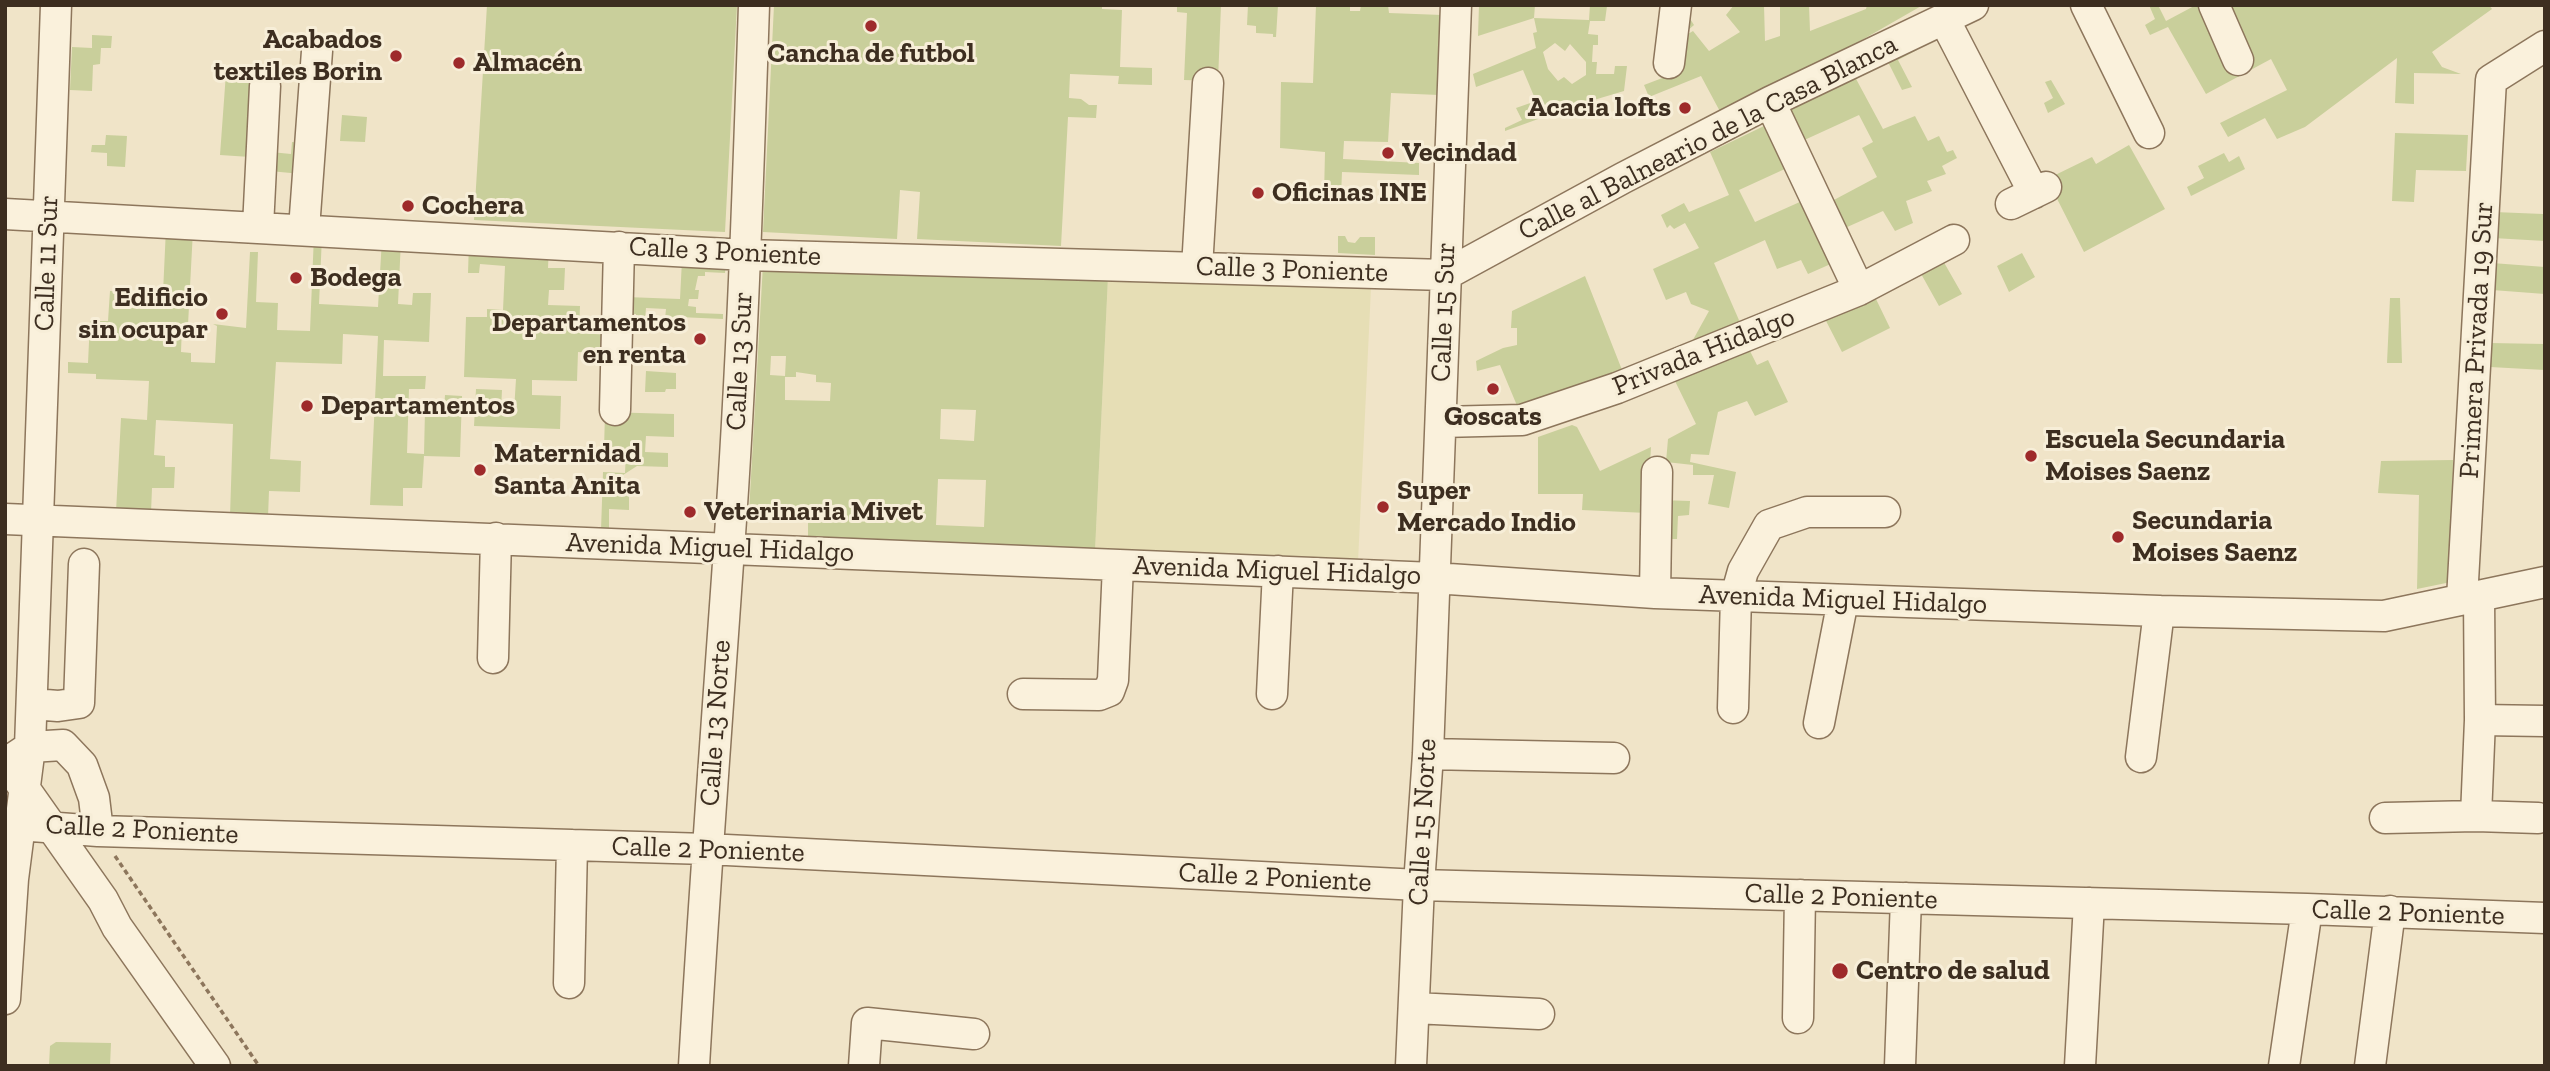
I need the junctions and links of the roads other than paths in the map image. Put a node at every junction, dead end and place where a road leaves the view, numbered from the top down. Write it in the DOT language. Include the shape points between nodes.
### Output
graph roads {
  1 [pos="56,5"];
  2 [pos="754,5"];
  3 [pos="1456,5"];
  4 [pos="1676,5"];
  5 [pos="1973,5"];
  6 [pos="2085,5"];
  7 [pos="2214,5"];
  8 [pos="1944,19"];
  9 [pos="2545,46"];
  10 [pos="317,51"];
  11 [pos="2238,60"];
  12 [pos="1669,63"];
  13 [pos="1208,83"];
  14 [pos="265,86"];
  15 [pos="1770,102"];
  16 [pos="2151,133"];
  17 [pos="2030,194"];
  18 [pos="5,214"];
  19 [pos="48,216"];
  20 [pos="258,227"];
  21 [pos="304,229"];
  22 [pos="1954,240"];
  23 [pos="619,247"];
  24 [pos="746,255"];
  25 [pos="1197,268"];
  26 [pos="1445,275"];
  27 [pos="1859,290"];
  28 [pos="615,410"];
  29 [pos="1441,422"];
  30 [pos="1657,472"];
  31 [pos="1885,512"];
  32 [pos="5,519"];
  33 [pos="39,521"];
  34 [pos="496,538"];
  35 [pos="729,548"];
  36 [pos="84,564"];
  37 [pos="1118,565"];
  38 [pos="1278,571"];
  39 [pos="1434,578"];
  40 [pos="2545,582"];
  41 [pos="1655,593"];
  42 [pos="1735,596"];
  43 [pos="2471,598"];
  44 [pos="1843,600"];
  45 [pos="2159,611"];
  46 [pos="493,657"];
  47 [pos="1023,694"];
  48 [pos="1272,694"];
  49 [pos="33,705"];
  50 [pos="1733,708"];
  51 [pos="2480,720"];
  52 [pos="2545,721"];
  53 [pos="1819,723"];
  54 [pos="1428,754"];
  55 [pos="14,757"];
  56 [pos="2141,757"];
  57 [pos="1614,758"];
  58 [pos="25,787"];
  59 [pos="2476,816"];
  60 [pos="2385,818"];
  61 [pos="2538,818"];
  62 [pos="13,825"];
  63 [pos="54,828"];
  64 [pos="98,831"];
  65 [pos="572,845"];
  66 [pos="707,849"];
  67 [pos="1419,885"];
  68 [pos="1800,895"];
  69 [pos="1906,898"];
  70 [pos="103,900"];
  71 [pos="2089,903"];
  72 [pos="2307,909"];
  73 [pos="2390,911"];
  74 [pos="2545,918"];
  75 [pos="569,984"];
  76 [pos="5,999"];
  77 [pos="1414,1008"];
  78 [pos="1539,1014"];
  79 [pos="1798,1018"];
  80 [pos="974,1034"];
  81 [pos="215,1066"];
  82 [pos="238,1066"];
  83 [pos="694,1066"];
  84 [pos="864,1066"];
  85 [pos="1411,1066"];
  86 [pos="1900,1066"];
  87 [pos="2080,1066"];
  88 [pos="2284,1066"];
  89 [pos="2370,1066"];
  1 -- 19 [label="street, Calle 11 Sur"];
  2 -- 24 [label="street, Calle 13 Sur"];
  3 -- 26 [label="street, Calle 15 Sur"];
  4 -- 12 [label="street"];
  5 -- 8 [label="street, Calle al Balneario de la Casa Blanca"];
  6 -- 16 [label="street"];
  7 -- 11 [label="street"];
  8 -- 15 [label="street, Calle al Balneario de la Casa Blanca"];
  8 -- 17 [label="street"];
  9 -- 43 [label="street, Primera Privada 19 Sur" via="2491,80"];
  10 -- 21 [label="street"];
  13 -- 25 [label="street"];
  14 -- 20 [label="street"];
  15 -- 26 [label="street, Calle al Balneario de la Casa Blanca"];
  15 -- 27 [label="street"];
  18 -- 19 [label="street, Calle 3 Poniente"];
  19 -- 20 [label="street, Calle 3 Poniente"];
  19 -- 33 [label="street, Calle 11 Sur"];
  20 -- 21 [label="street, Calle 3 Poniente"];
  21 -- 23 [label="street, Calle 3 Poniente"];
  22 -- 27 [label="street, Privada Hidalgo"];
  23 -- 24 [label="street, Calle 3 Poniente"];
  23 -- 28 [label="street"];
  24 -- 25 [label="street, Calle 3 Poniente"];
  24 -- 35 [label="street, Calle 13 Sur"];
  25 -- 26 [label="street, Calle 3 Poniente"];
  26 -- 29 [label="street, Calle 15 Sur"];
  27 -- 29 [label="street, Privada Hidalgo" via="1617,388 1522,420"];
  29 -- 39 [label="street, Calle 15 Sur"];
  30 -- 41 [label="street"];
  31 -- 42 [label="street" via="1807,512 1769,526 1743,571"];
  32 -- 33 [label="street, Avenida Miguel Hidalgo"];
  33 -- 34 [label="street, Avenida Miguel Hidalgo"];
  33 -- 49 [label="street, Calle 11 Sur"];
  34 -- 35 [label="street, Avenida Miguel Hidalgo"];
  34 -- 46 [label="street"];
  35 -- 37 [label="street, Avenida Miguel Hidalgo"];
  35 -- 66 [label="street, Calle 13 Norte"];
  36 -- 49 [label="street" via="79,703"];
  37 -- 38 [label="street, Avenida Miguel Hidalgo"];
  37 -- 47 [label="street" via="1114,680 1109,691 1099,695"];
  38 -- 39 [label="street, Avenida Miguel Hidalgo"];
  38 -- 48 [label="street"];
  39 -- 41 [label="street, Avenida Miguel Hidalgo"];
  39 -- 54 [label="street, Calle 15 Norte"];
  40 -- 43 [label="street, Avenida Miguel Hidalgo"];
  41 -- 42 [label="street, Avenida Miguel Hidalgo"];
  42 -- 44 [label="street, Avenida Miguel Hidalgo"];
  42 -- 50 [label="street"];
  43 -- 45 [label="street, Avenida Miguel Hidalgo" via="2384,616"];
  43 -- 51 [label="street, Primera Privada 19 Sur"];
  44 -- 45 [label="street, Avenida Miguel Hidalgo"];
  44 -- 53 [label="street"];
  45 -- 56 [label="street"];
  49 -- 55 [label="street, Calle 11 Sur"];
  51 -- 52 [label="street"];
  51 -- 59 [label="street, Primera Privada 19 Sur"];
  54 -- 57 [label="street"];
  54 -- 67 [label="street, Calle 15 Norte"];
  55 -- 58 [label="street"];
  55 -- 64 [label="street" via="44,744 63,745 82,765 94,799"];
  58 -- 62 [label="street"];
  58 -- 63 [label="street"];
  59 -- 60 [label="street"];
  59 -- 61 [label="street"];
  62 -- 63 [label="street, Calle 2 Poniente"];
  62 -- 76 [label="street"];
  63 -- 64 [label="street, Calle 2 Poniente"];
  63 -- 70 [label="street"];
  64 -- 65 [label="street, Calle 2 Poniente"];
  65 -- 66 [label="street, Calle 2 Poniente"];
  65 -- 75 [label="street"];
  66 -- 67 [label="street, Calle 2 Poniente"];
  66 -- 83 [label="street, Calle 13 Norte"];
  67 -- 68 [label="street, Calle 2 Poniente"];
  67 -- 77 [label="street, Calle 15 Norte"];
  68 -- 69 [label="street, Calle 2 Poniente"];
  68 -- 79 [label="street"];
  69 -- 71 [label="street, Calle 2 Poniente"];
  69 -- 86 [label="street"];
  70 -- 81 [label="street"];
  70 -- 82 [label="street" via="126,921"];
  71 -- 72 [label="street, Calle 2 Poniente"];
  71 -- 87 [label="street"];
  72 -- 73 [label="street, Calle 2 Poniente"];
  72 -- 88 [label="street"];
  73 -- 74 [label="street, Calle 2 Poniente"];
  73 -- 89 [label="street"];
  77 -- 78 [label="street"];
  77 -- 85 [label="street, Calle 15 Norte"];
  80 -- 84 [label="street" via="867,1023"];
}
